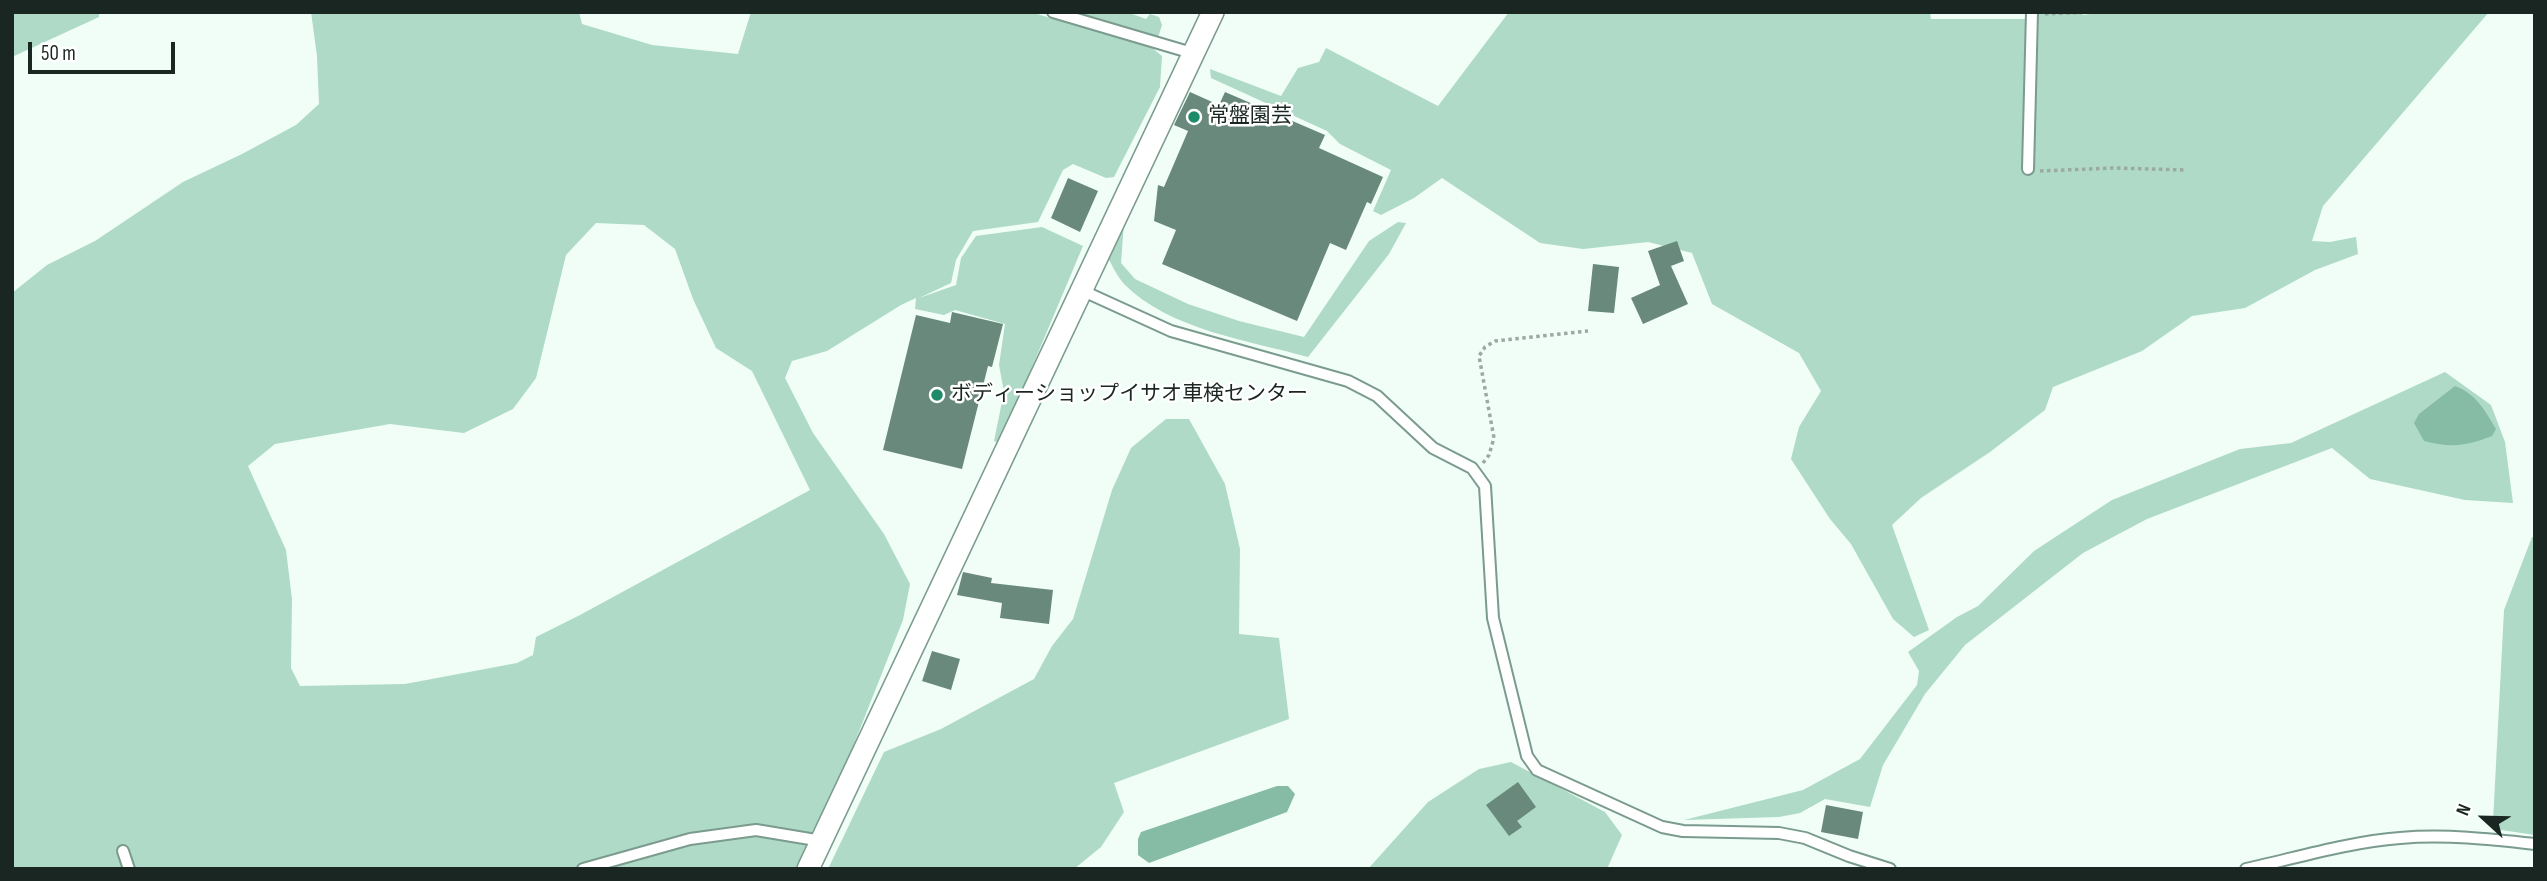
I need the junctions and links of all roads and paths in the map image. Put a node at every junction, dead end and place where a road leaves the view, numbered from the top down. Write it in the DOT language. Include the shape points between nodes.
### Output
graph roads {
  1 [pos="1053,12"];
  2 [pos="1213,12"];
  3 [pos="2093,12"];
  4 [pos="2032,13"];
  5 [pos="1192,52"];
  6 [pos="2028,169"];
  7 [pos="2186,170"];
  8 [pos="1081,290"];
  9 [pos="1588,331"];
  10 [pos="1475,472"];
  11 [pos="822,841"];
  12 [pos="2535,844"];
  13 [pos="123,851"];
  14 [pos="1849,856"];
  15 [pos="129,869"];
  16 [pos="583,869"];
  17 [pos="808,869"];
  18 [pos="1847,869"];
  19 [pos="1890,869"];
  20 [pos="2246,869"];
  1 -- 5 [label="lane"];
  2 -- 5 [label="street"];
  3 -- 4 [label="path"];
  4 -- 6 [label="lane"];
  5 -- 8 [label="street"];
  6 -- 7 [label="path"];
  8 -- 10 [label="lane" via="1171,331 1348,381 1377,396 1433,448"];
  8 -- 11 [label="street"];
  9 -- 10 [label="path" via="1495,341 1485,347 1479,356 1494,439 1489,456"];
  10 -- 14 [label="lane" via="1485,486 1493,618 1527,755 1537,770 1662,827 1780,834 1805,838"];
  11 -- 16 [label="lane" via="756,830 690,839"];
  11 -- 17 [label="street"];
  12 -- 20 [label="lane" via="2455,836 2400,838"];
  13 -- 15 [label="lane"];
  14 -- 18 [label="lane"];
  14 -- 19 [label="lane"];
}
